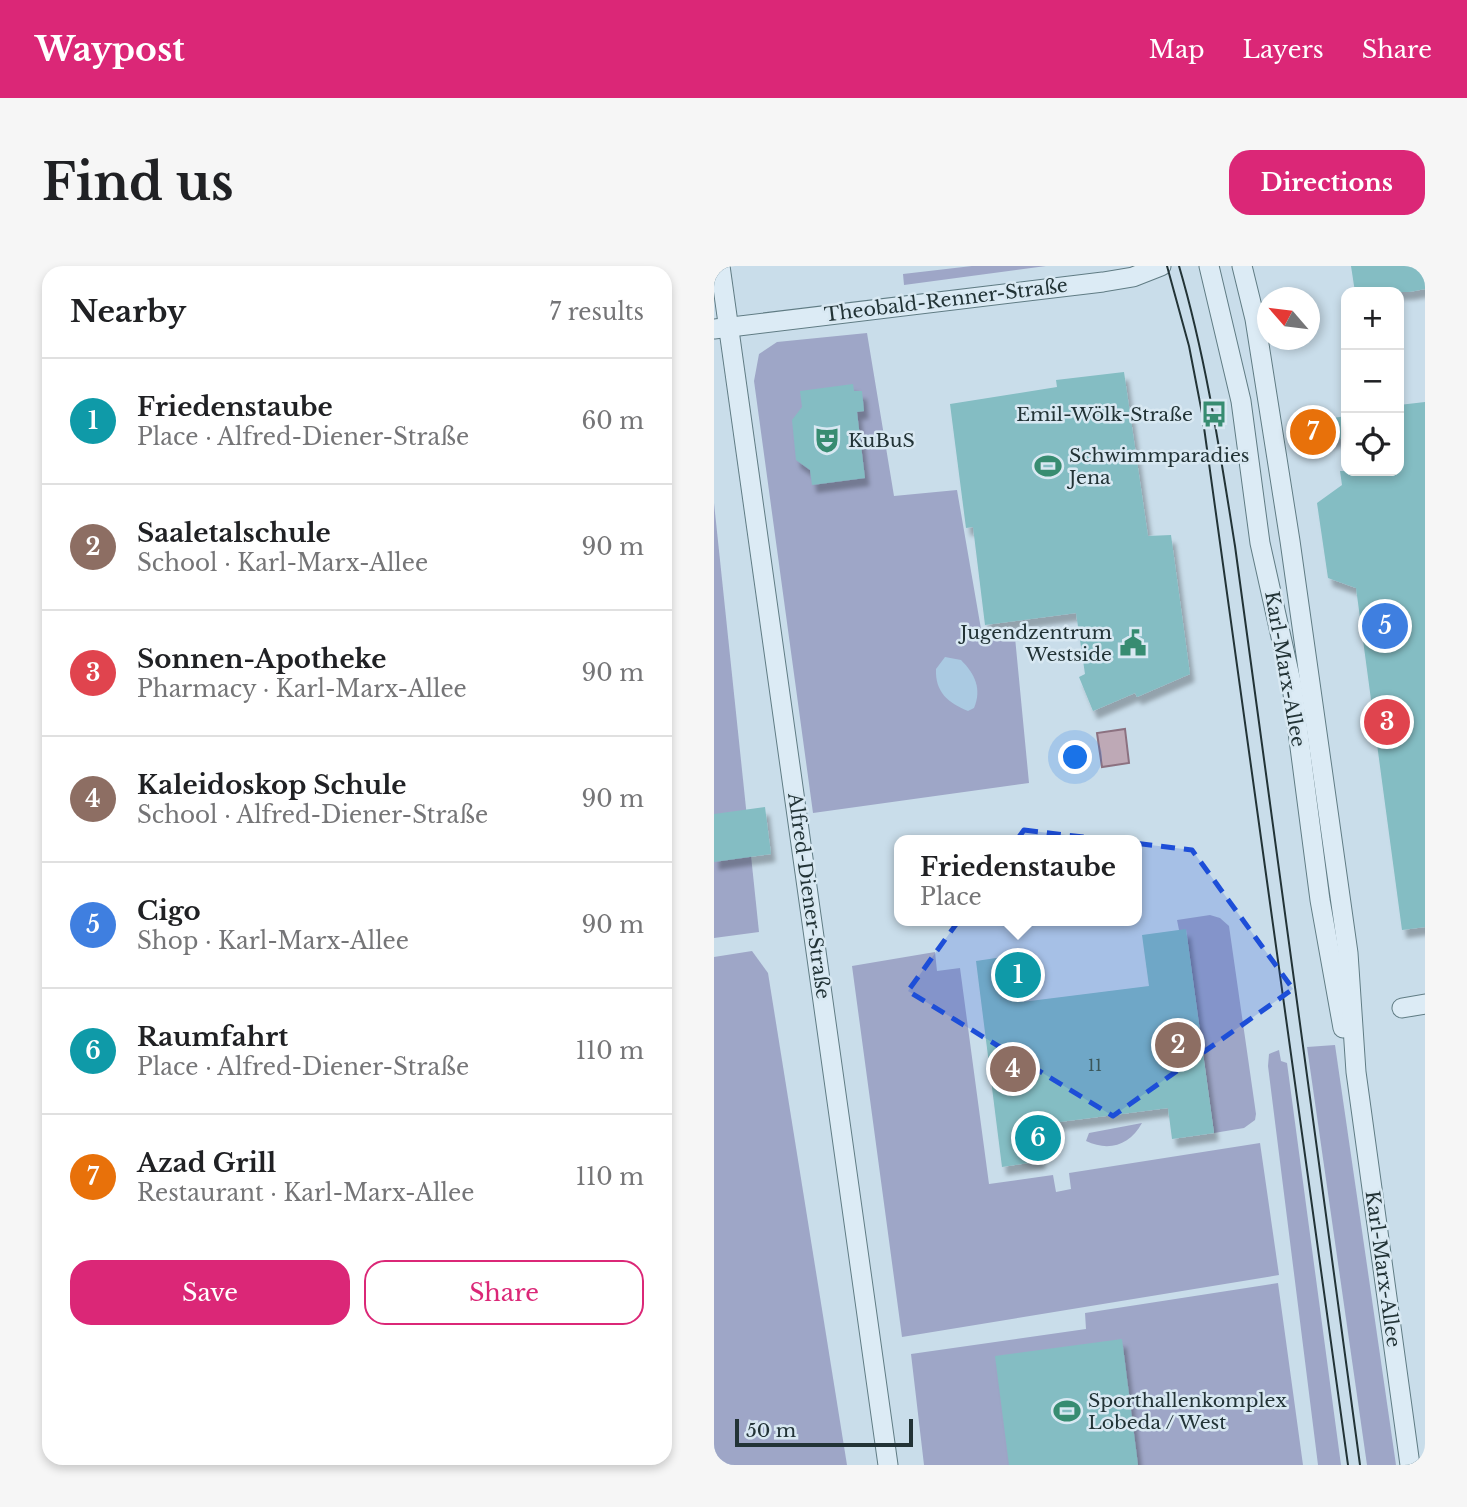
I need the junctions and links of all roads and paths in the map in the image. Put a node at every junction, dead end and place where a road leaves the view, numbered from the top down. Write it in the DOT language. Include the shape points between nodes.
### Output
graph roads {
  1 [pos="720,266"];
  2 [pos="1161,266"];
  3 [pos="1209,266"];
  4 [pos="1242,266"];
  5 [pos="721,328"];
  6 [pos="1425,1004"];
  7 [pos="1402,1008"];
  8 [pos="1356,1072"];
  9 [pos="888,1465"];
  10 [pos="1409,1465"];
  1 -- 5 [label="street"];
  2 -- 5 [label="street, Theobald-Renner-Straße" via="1103,282"];
  3 -- 8 [label="street, Karl-Marx-Allee" via="1241,401 1260,543 1292,686 1329,954 1344,1036"];
  4 -- 8 [label="street, Karl-Marx-Allee" via="1260,353 1335,860 1348,953"];
  5 -- 9 [label="street, Alfred-Diener-Straße"];
  6 -- 7 [label="street"];
  8 -- 10 [label="street, Karl-Marx-Allee"];
}
